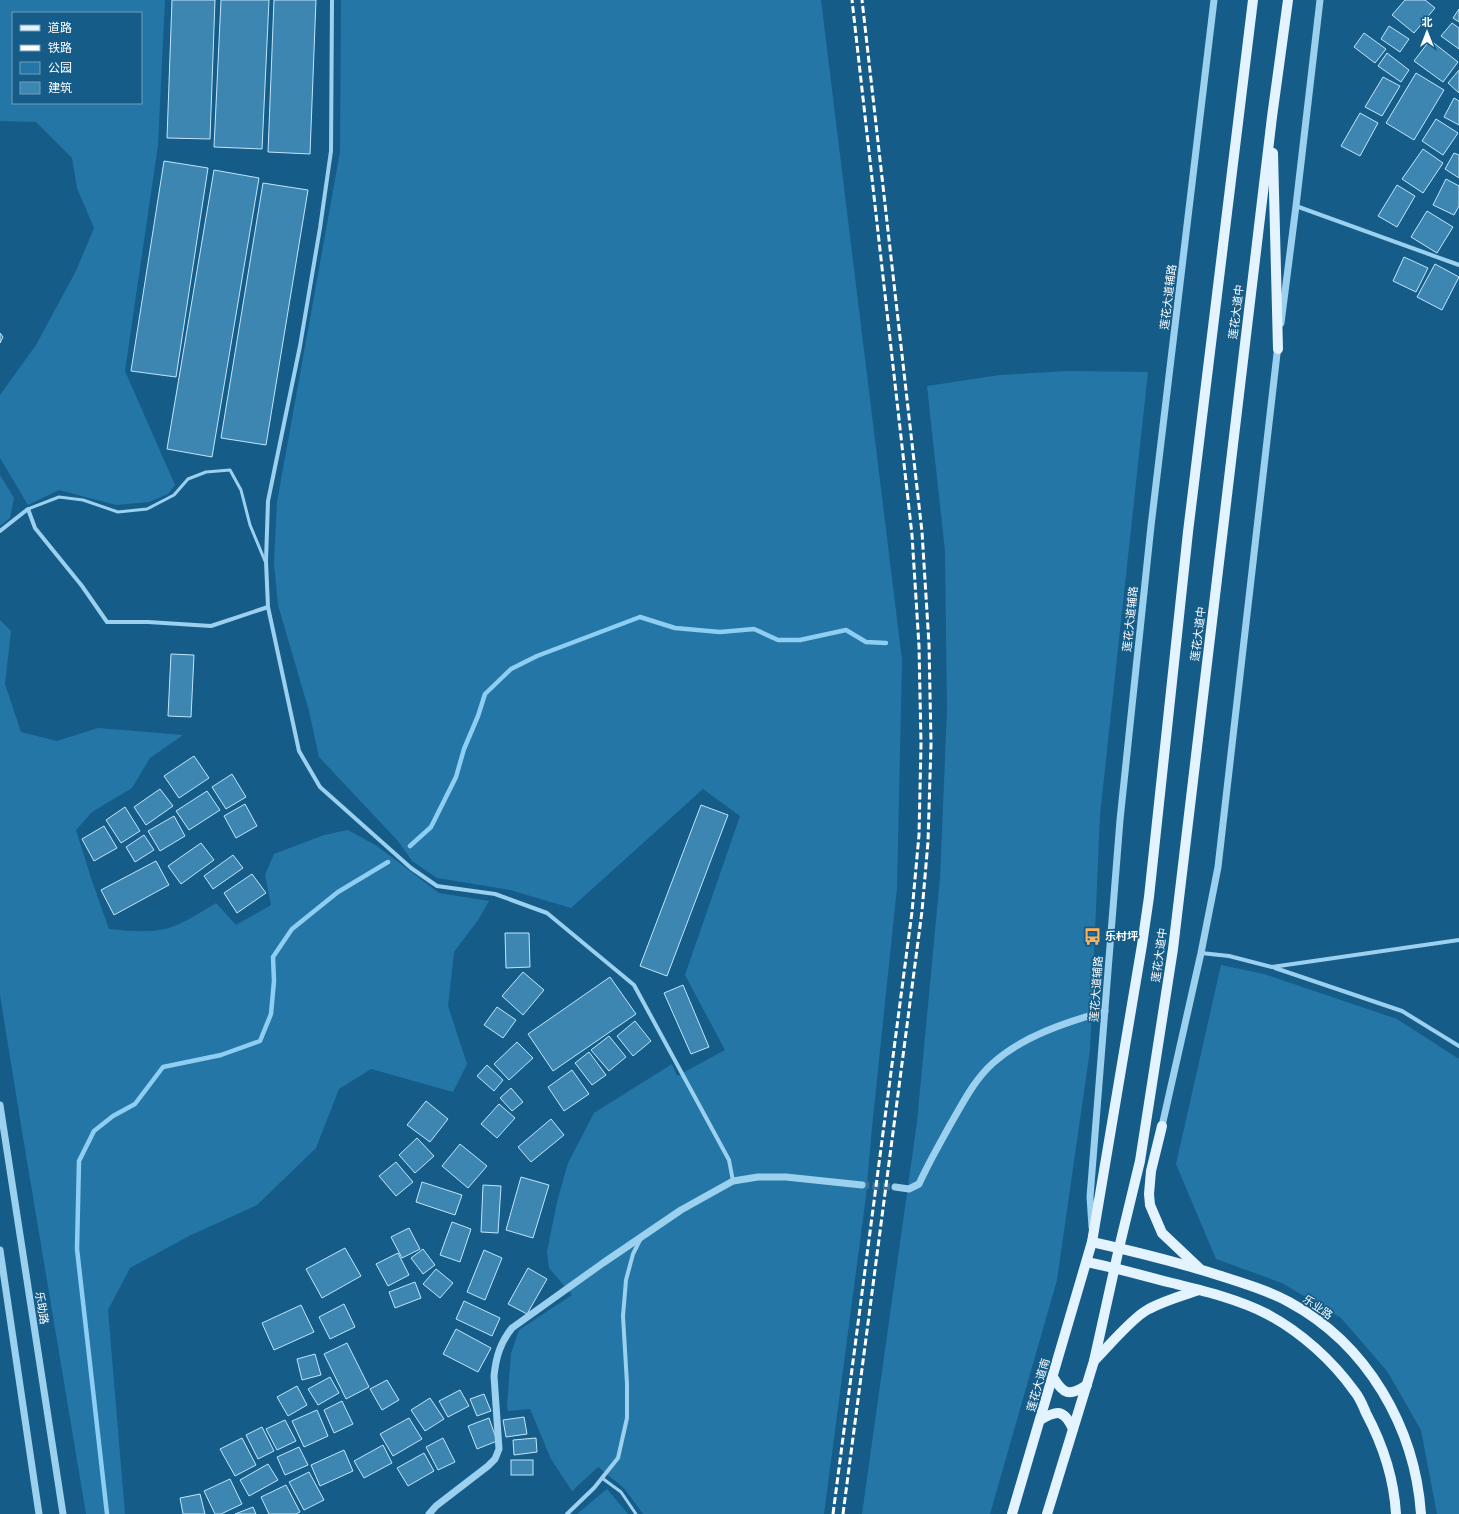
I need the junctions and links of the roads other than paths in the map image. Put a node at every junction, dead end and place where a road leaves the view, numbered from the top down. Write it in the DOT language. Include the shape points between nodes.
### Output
graph roads {
  1 [pos="332,0"];
  2 [pos="1214,0"];
  3 [pos="1253,0"];
  4 [pos="1288,0"];
  5 [pos="1320,0"];
  6 [pos="1272,117"];
  7 [pos="1296,206"];
  8 [pos="1459,265"];
  9 [pos="1278,349"];
  10 [pos="28,509"];
  11 [pos="0,531"];
  12 [pos="266,561"];
  13 [pos="268,607"];
  14 [pos="1459,940"];
  15 [pos="1201,954"];
  16 [pos="1272,967"];
  17 [pos="1105,1011"];
  18 [pos="1459,1046"];
  19 [pos="0,1105"];
  20 [pos="1162,1126"];
  21 [pos="1140,1161"];
  22 [pos="733,1181"];
  23 [pos="862,1184"];
  24 [pos="895,1187"];
  25 [pos="642,1237"];
  26 [pos="1092,1242"];
  27 [pos="1119,1248"];
  28 [pos="0,1250"];
  29 [pos="1087,1262"];
  30 [pos="1115,1268"];
  31 [pos="1200,1270"];
  32 [pos="1199,1290"];
  33 [pos="1094,1361"];
  34 [pos="1053,1377"];
  35 [pos="1087,1386"];
  36 [pos="1040,1420"];
  37 [pos="1073,1429"];
  38 [pos="602,1478"];
  39 [pos="39,1514"];
  40 [pos="63,1514"];
  41 [pos="429,1514"];
  42 [pos="567,1514"];
  43 [pos="636,1514"];
  44 [pos="1012,1514"];
  45 [pos="1047,1514"];
  46 [pos="1396,1514"];
  47 [pos="1421,1514"];
  1 -- 12 [label="street" via="331,151 300,346 268,501"];
  2 -- 17 [label="street, 莲花大道辅路" via="1153,511 1120,820"];
  3 -- 26 [label="main road, 莲花大道中" via="1188,532 1149,897"];
  4 -- 6 [label="main road, 莲花大道中"];
  5 -- 7 [label="street"];
  6 -- 9 [label="main road"];
  6 -- 21 [label="main road, 莲花大道中" via="1173,949"];
  7 -- 8 [label="street"];
  7 -- 9 [label="street"];
  9 -- 15 [label="street" via="1218,867"];
  10 -- 11 [label="street"];
  10 -- 12 [label="lane" via="59,497 83,500 118,512 147,509 174,495 188,480 206,472 230,470 241,490 250,525"];
  10 -- 13 [label="street" via="34,528 82,586 107,622 211,626"];
  12 -- 13 [label="street"];
  13 -- 22 [label="street" via="299,751 320,787 411,868 437,886 495,894 547,913 634,986 729,1160"];
  14 -- 16 [label="street"];
  15 -- 16 [label="street" via="1228,956"];
  15 -- 20 [label="street"];
  16 -- 18 [label="street" via="1402,1011"];
  17 -- 24 [label="street" via="1045,1031 993,1063 970,1089 919,1184 909,1189"];
  17 -- 26 [label="street, 莲花大道辅路" via="1090,1197"];
  19 -- 40 [label="street, 乐助路"];
  20 -- 21 [label="main road"];
  20 -- 31 [label="main road" via="1150,1177 1150,1205 1162,1233"];
  21 -- 27 [label="main road, 莲花大道中"];
  22 -- 23 [label="street" via="758,1177 786,1177"];
  22 -- 25 [label="street" via="681,1210"];
  25 -- 38 [label="street" via="633,1254 626,1280 623,1316 627,1418 618,1458"];
  25 -- 41 [label="street" via="512,1328 503,1340 495,1365 499,1449 495,1458"];
  26 -- 27 [label="main road, 乐业路"];
  26 -- 29 [label="main road, 莲花大道中"];
  27 -- 30 [label="main road, 莲花大道中"];
  27 -- 31 [label="main road, 乐业路"];
  28 -- 39 [label="street"];
  29 -- 30 [label="main road"];
  29 -- 34 [label="main road, 莲花大道南"];
  30 -- 32 [label="main road"];
  30 -- 33 [label="main road"];
  31 -- 47 [label="main road, 乐业路" via="1289,1302 1329,1329 1350,1348 1374,1378 1402,1428 1420,1495"];
  32 -- 33 [label="main road" via="1146,1310"];
  32 -- 46 [label="main road" via="1267,1314 1304,1338 1336,1368 1356,1393 1383,1449 1395,1498"];
  33 -- 35 [label="main road"];
  34 -- 35 [label="main road" via="1059,1388 1071,1393"];
  34 -- 36 [label="main road, 莲花大道南"];
  35 -- 37 [label="main road"];
  36 -- 37 [label="main road" via="1058,1413 1069,1419"];
  36 -- 44 [label="main road, 莲花大道南"];
  37 -- 45 [label="main road"];
  38 -- 42 [label="street"];
  38 -- 43 [label="lane" via="621,1492"];
}
